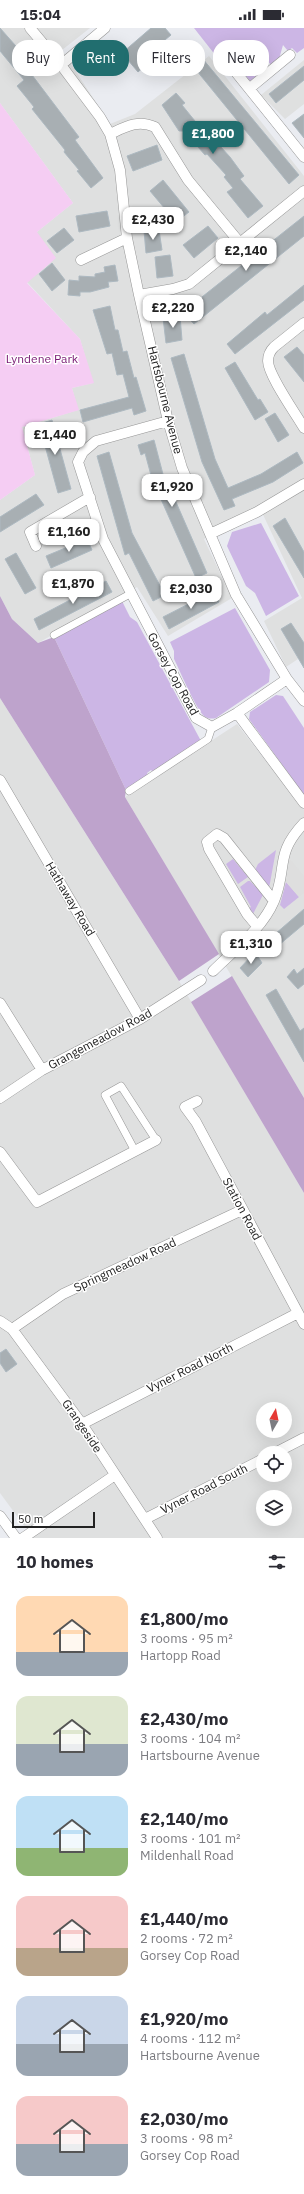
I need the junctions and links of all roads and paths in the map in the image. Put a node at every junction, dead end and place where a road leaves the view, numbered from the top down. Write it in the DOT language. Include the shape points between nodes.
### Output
graph roads {
  1 [pos="30,28"];
  2 [pos="105,28"];
  3 [pos="40,40"];
  4 [pos="290,55"];
  5 [pos="64,62"];
  6 [pos="64,69"];
  7 [pos="240,76"];
  8 [pos="250,88"];
  9 [pos="110,134"];
  10 [pos="304,157"];
  11 [pos="304,191"];
  12 [pos="127,238"];
  13 [pos="240,243"];
  14 [pos="81,260"];
  15 [pos="139,295"];
  16 [pos="304,323"];
  17 [pos="168,421"];
  18 [pos="304,428"];
  19 [pos="304,484"];
  20 [pos="90,497"];
  21 [pos="210,534"];
  22 [pos="36,546"];
  23 [pos="130,594"];
  24 [pos="54,635"];
  25 [pos="288,679"];
  26 [pos="304,701"];
  27 [pos="237,713"];
  28 [pos="212,727"];
  29 [pos="0,780"];
  30 [pos="129,791"];
  31 [pos="304,803"];
  32 [pos="304,823"];
  33 [pos="274,901"];
  34 [pos="257,926"];
  35 [pos="213,971"];
  36 [pos="201,980"];
  37 [pos="0,1003"];
  38 [pos="140,1019"];
  39 [pos="42,1070"];
  40 [pos="0,1098"];
  41 [pos="197,1100"];
  42 [pos="156,1140"];
  43 [pos="135,1151"];
  44 [pos="0,1152"];
  45 [pos="242,1210"];
  46 [pos="298,1313"];
  47 [pos="0,1321"];
  48 [pos="304,1324"];
  49 [pos="12,1329"];
  50 [pos="82,1424"];
  51 [pos="304,1438"];
  52 [pos="289,1446"];
  53 [pos="256,1463"];
  54 [pos="114,1475"];
  55 [pos="0,1516"];
  56 [pos="145,1519"];
  57 [pos="16,1538"];
  58 [pos="23,1538"];
  59 [pos="157,1538"];
  1 -- 3 [label="street, Hartsbourne Avenue"];
  2 -- 5 [label="street"];
  4 -- 8 [label="street"];
  6 -- 9 [label="street, Hartsbourne Avenue"];
  7 -- 8 [label="street"];
  8 -- 10 [label="street"];
  9 -- 12 [label="street, Hartsbourne Avenue" via="120,170"];
  9 -- 13 [label="street" via="135,123 146,123 155,127 188,180"];
  11 -- 13 [label="street"];
  12 -- 14 [label="street"];
  12 -- 15 [label="street, Hartsbourne Avenue"];
  13 -- 15 [label="street" via="189,284"];
  15 -- 17 [label="street, Hartsbourne Avenue"];
  16 -- 18 [label="street" via="270,351 268,360 270,372"];
  17 -- 20 [label="street, Gorsey Cop Road" via="96,441 83,452 78,462"];
  17 -- 21 [label="street, Hartsbourne Avenue" via="182,468"];
  19 -- 21 [label="street" via="257,512"];
  20 -- 22 [label="street" via="30,532"];
  20 -- 23 [label="street, Gorsey Cop Road" via="103,539"];
  21 -- 25 [label="street, Hartsbourne Avenue" via="236,595"];
  23 -- 24 [label="street"];
  23 -- 28 [label="street, Gorsey Cop Road" via="196,718"];
  25 -- 26 [label="street, Hartsbourne Avenue"];
  25 -- 27 [label="street"];
  27 -- 28 [label="street"];
  27 -- 31 [label="street"];
  28 -- 30 [label="street" via="208,739"];
  29 -- 38 [label="street, Hathaway Road"];
  32 -- 33 [label="street" via="293,834 285,849"];
  33 -- 34 [label="street"];
  33 -- 34 [label="street" via="224,838 217,834 209,838 208,849"];
  34 -- 35 [label="street"];
  36 -- 38 [label="street, Grangemeadow Road"];
  37 -- 39 [label="street"];
  38 -- 39 [label="street, Grangemeadow Road"];
  39 -- 40 [label="street, Grangemeadow Road"];
  41 -- 45 [label="street, Station Road" via="185,1106"];
  42 -- 43 [label="street"];
  42 -- 43 [label="street" via="121,1086 105,1095"];
  43 -- 44 [label="street" via="37,1202"];
  45 -- 46 [label="street, Station Road"];
  45 -- 49 [label="street, Springmeadow Road" via="64,1294"];
  46 -- 48 [label="street, Station Road"];
  46 -- 50 [label="street, Vyner Road North"];
  47 -- 49 [label="street, Grangeside"];
  49 -- 50 [label="street, Grangeside"];
  50 -- 54 [label="street, Grangeside"];
  51 -- 52 [label="street"];
  53 -- 56 [label="street, Vyner Road South"];
  54 -- 56 [label="street, Grangeside"];
  54 -- 58 [label="street"];
  55 -- 57 [label="street"];
  56 -- 59 [label="street, Grangeside"];
}
